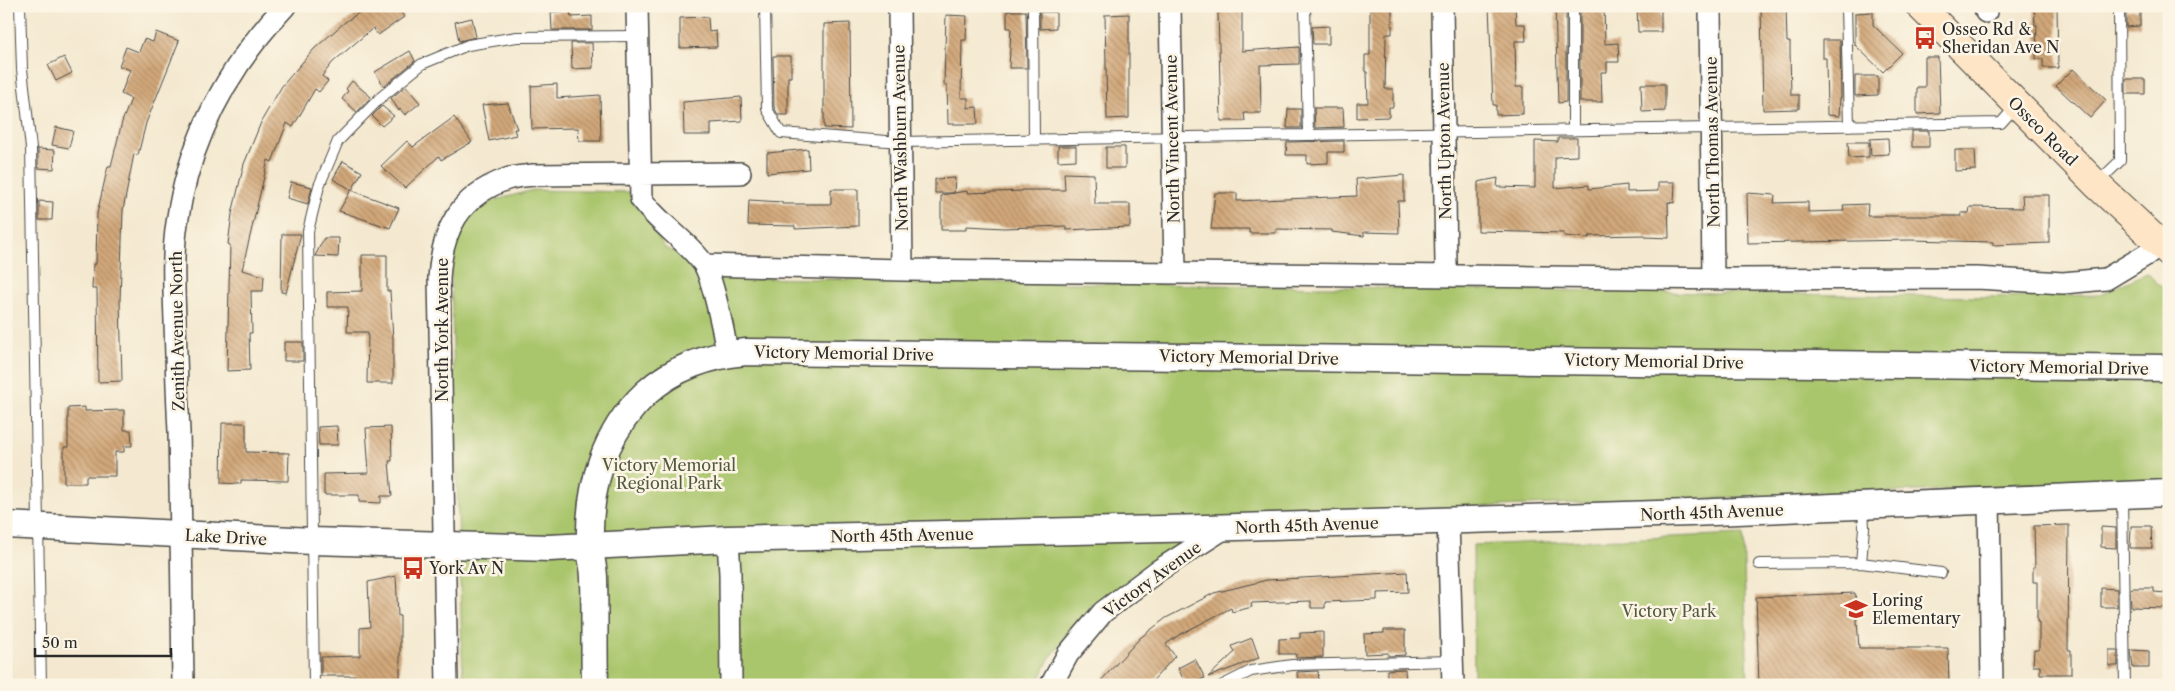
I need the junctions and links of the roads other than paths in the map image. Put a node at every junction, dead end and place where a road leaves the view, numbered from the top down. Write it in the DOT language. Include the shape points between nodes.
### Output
graph roads {
  1 [pos="20,6"];
  2 [pos="285,6"];
  3 [pos="637,6"];
  4 [pos="765,6"];
  5 [pos="899,6"];
  6 [pos="1033,6"];
  7 [pos="1170,6"];
  8 [pos="1305,6"];
  9 [pos="1442,6"];
  10 [pos="1573,6"];
  11 [pos="1710,6"];
  12 [pos="1846,6"];
  13 [pos="1920,6"];
  14 [pos="2119,6"];
  15 [pos="638,36"];
  16 [pos="2017,105"];
  17 [pos="1850,126"];
  18 [pos="1712,129"];
  19 [pos="1573,131"];
  20 [pos="1444,134"];
  21 [pos="1308,135"];
  22 [pos="1172,136"];
  23 [pos="1034,138"];
  24 [pos="900,142"];
  25 [pos="740,173"];
  26 [pos="640,175"];
  27 [pos="2096,184"];
  28 [pos="2164,248"];
  29 [pos="705,265"];
  30 [pos="902,270"];
  31 [pos="1174,272"];
  32 [pos="1448,276"];
  33 [pos="1713,278"];
  34 [pos="727,354"];
  35 [pos="2169,368"];
  36 [pos="2169,493"];
  37 [pos="2122,496"];
  38 [pos="1989,500"];
  39 [pos="1862,506"];
  40 [pos="1448,520"];
  41 [pos="6,525"];
  42 [pos="38,527"];
  43 [pos="1225,528"];
  44 [pos="182,534"];
  45 [pos="728,539"];
  46 [pos="312,541"];
  47 [pos="445,546"];
  48 [pos="590,546"];
  49 [pos="1862,563"];
  50 [pos="1759,564"];
  51 [pos="1941,573"];
  52 [pos="1452,661"];
  53 [pos="41,685"];
  54 [pos="183,685"];
  55 [pos="314,685"];
  56 [pos="447,685"];
  57 [pos="595,685"];
  58 [pos="731,685"];
  59 [pos="1051,685"];
  60 [pos="1223,685"];
  61 [pos="1453,685"];
  62 [pos="1992,685"];
  63 [pos="2125,685"];
  1 -- 42 [label="lane" via="22,69 31,148"];
  2 -- 44 [label="street, Zenith Avenue North" via="259,34 205,123 187,173 177,224 174,276"];
  3 -- 15 [label="street"];
  4 -- 24 [label="lane" via="767,109 781,134"];
  5 -- 24 [label="street, North Washburn Avenue"];
  6 -- 23 [label="lane"];
  7 -- 22 [label="street, North Vincent Avenue"];
  8 -- 21 [label="lane"];
  9 -- 20 [label="street, North Upton Avenue"];
  10 -- 19 [label="lane"];
  11 -- 18 [label="street, North Thomas Avenue"];
  12 -- 17 [label="lane"];
  13 -- 16 [label="main road, Osseo Road"];
  14 -- 27 [label="lane" via="2120,161"];
  15 -- 26 [label="street"];
  15 -- 46 [label="lane" via="517,37 468,45 422,64 380,98 338,141 319,186 308,231"];
  16 -- 17 [label="lane" via="2001,123"];
  16 -- 27 [label="main road, Osseo Road"];
  17 -- 18 [label="lane"];
  18 -- 19 [label="lane"];
  18 -- 33 [label="street, North Thomas Avenue"];
  19 -- 20 [label="lane"];
  20 -- 21 [label="lane"];
  20 -- 32 [label="street, North Upton Avenue"];
  21 -- 22 [label="lane"];
  22 -- 23 [label="lane"];
  22 -- 31 [label="street, North Vincent Avenue"];
  23 -- 24 [label="lane"];
  24 -- 30 [label="street, North Washburn Avenue"];
  25 -- 26 [label="street, North York Avenue"];
  26 -- 29 [label="street" via="641,199"];
  26 -- 47 [label="street, North York Avenue" via="534,175 508,179 485,190 464,206 449,227 441,252 439,278"];
  27 -- 28 [label="main road, Osseo Road"];
  28 -- 33 [label="street" via="2106,279 2063,283 1976,278"];
  29 -- 30 [label="street"];
  29 -- 34 [label="street"];
  30 -- 31 [label="street"];
  31 -- 32 [label="street"];
  32 -- 33 [label="street"];
  34 -- 35 [label="street, Victory Memorial Drive"];
  34 -- 48 [label="street, Victory Memorial Drive" via="670,375 628,411 613,433 601,463 590,518"];
  36 -- 37 [label="street, North 45th Avenue"];
  37 -- 38 [label="street, North 45th Avenue"];
  37 -- 63 [label="lane"];
  38 -- 39 [label="street, North 45th Avenue"];
  38 -- 62 [label="street"];
  39 -- 40 [label="street, North 45th Avenue"];
  39 -- 49 [label="lane"];
  40 -- 43 [label="street, North 45th Avenue"];
  40 -- 52 [label="street"];
  41 -- 42 [label="street, Lake Drive"];
  42 -- 44 [label="street, Lake Drive"];
  42 -- 53 [label="lane"];
  43 -- 45 [label="street, North 45th Avenue"];
  43 -- 59 [label="street, Victory Avenue" via="1159,570 1103,612 1068,654"];
  44 -- 46 [label="street, Lake Drive"];
  44 -- 54 [label="street, Zenith Avenue North"];
  45 -- 48 [label="street, North 45th Avenue"];
  45 -- 58 [label="street"];
  46 -- 47 [label="street, Lake Drive"];
  46 -- 55 [label="lane"];
  47 -- 48 [label="street, North 45th Avenue"];
  47 -- 56 [label="street, North York Avenue"];
  48 -- 57 [label="street, Victory Memorial Drive" via="594,576"];
  49 -- 50 [label="lane"];
  49 -- 51 [label="lane"];
  52 -- 60 [label="lane" via="1292,665 1251,671"];
  52 -- 61 [label="street"];
}
